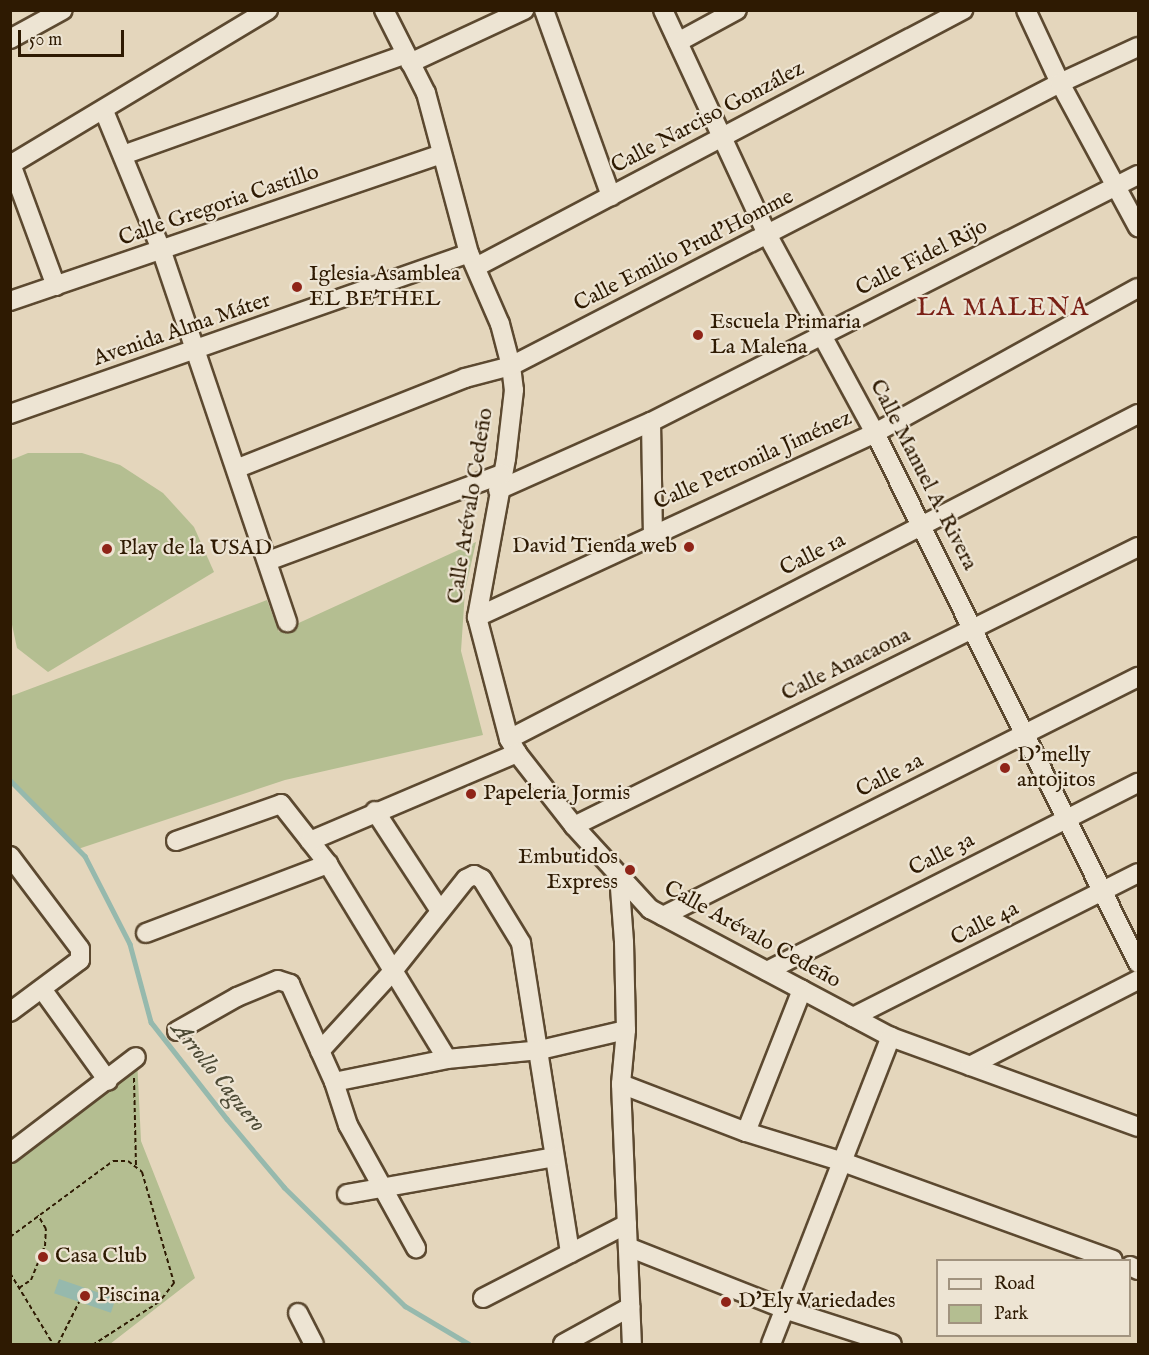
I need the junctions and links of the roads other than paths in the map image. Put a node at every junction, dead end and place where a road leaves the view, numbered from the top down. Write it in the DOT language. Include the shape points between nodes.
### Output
graph roads {
  1 [pos="63,10"];
  2 [pos="268,10"];
  3 [pos="384,10"];
  4 [pos="524,10"];
  5 [pos="544,10"];
  6 [pos="663,10"];
  7 [pos="737,10"];
  8 [pos="963,10"];
  9 [pos="1026,10"];
  10 [pos="13,33"];
  11 [pos="678,42"];
  12 [pos="1138,47"];
  13 [pos="408,59"];
  14 [pos="1060,83"];
  15 [pos="104,111"];
  16 [pos="723,138"];
  17 [pos="442,154"];
  18 [pos="123,155"];
  19 [pos="11,165"];
  20 [pos="1138,175"];
  21 [pos="1118,185"];
  22 [pos="611,196"];
  23 [pos="1138,227"];
  24 [pos="768,236"];
  25 [pos="162,252"];
  26 [pos="473,260"];
  27 [pos="56,286"];
  28 [pos="1138,288"];
  29 [pos="10,301"];
  30 [pos="825,335"];
  31 [pos="196,351"];
  32 [pos="511,366"];
  33 [pos="10,414"];
  34 [pos="1138,414"];
  35 [pos="651,422"];
  36 [pos="875,432"];
  37 [pos="238,468"];
  38 [pos="500,482"];
  39 [pos="922,526"];
  40 [pos="653,533"];
  41 [pos="1138,547"];
  42 [pos="268,561"];
  43 [pos="477,617"];
  44 [pos="287,622"];
  45 [pos="974,629"];
  46 [pos="1138,677"];
  47 [pos="1023,732"];
  48 [pos="513,746"];
  49 [pos="1138,783"];
  50 [pos="375,811"];
  51 [pos="1067,819"];
  52 [pos="574,826"];
  53 [pos="176,841"];
  54 [pos="310,841"];
  55 [pos="13,863"];
  56 [pos="328,864"];
  57 [pos="1138,873"];
  58 [pos="619,875"];
  59 [pos="1103,891"];
  60 [pos="439,909"];
  61 [pos="663,916"];
  62 [pos="146,933"];
  63 [pos="1138,963"];
  64 [pos="393,970"];
  65 [pos="767,971"];
  66 [pos="1138,980"];
  67 [pos="42,989"];
  68 [pos="802,990"];
  69 [pos="10,1012"];
  70 [pos="853,1017"];
  71 [pos="626,1030"];
  72 [pos="177,1031"];
  73 [pos="891,1037"];
  74 [pos="540,1050"];
  75 [pos="320,1051"];
  76 [pos="447,1059"];
  77 [pos="131,1062"];
  78 [pos="970,1066"];
  79 [pos="108,1081"];
  80 [pos="334,1082"];
  81 [pos="621,1084"];
  82 [pos="1138,1127"];
  83 [pos="746,1132"];
  84 [pos="10,1153"];
  85 [pos="554,1157"];
  86 [pos="840,1161"];
  87 [pos="383,1188"];
  88 [pos="347,1194"];
  89 [pos="627,1224"];
  90 [pos="628,1247"];
  91 [pos="416,1248"];
  92 [pos="570,1253"];
  93 [pos="1110,1259"];
  94 [pos="483,1298"];
  95 [pos="630,1307"];
  96 [pos="787,1310"];
  97 [pos="298,1313"];
  98 [pos="315,1344"];
  99 [pos="563,1344"];
  100 [pos="632,1344"];
  101 [pos="771,1344"];
  102 [pos="892,1344"];
  1 -- 10 [label="street"];
  2 -- 15 [label="street"];
  3 -- 13 [label="street, Calle Arévalo Cedeño"];
  4 -- 13 [label="street"];
  5 -- 22 [label="street"];
  6 -- 11 [label="street, Calle Manuel A. Rivera"];
  7 -- 11 [label="street"];
  8 -- 16 [label="street, Calle Narciso González"];
  9 -- 14 [label="street"];
  11 -- 16 [label="street, Calle Manuel A. Rivera"];
  12 -- 14 [label="street, Calle Emilio Prud'Homme"];
  13 -- 17 [label="street, Calle Arévalo Cedeño" via="426,93"];
  13 -- 18 [label="street"];
  14 -- 21 [label="street"];
  14 -- 24 [label="street, Calle Emilio Prud'Homme"];
  15 -- 18 [label="street"];
  15 -- 19 [label="street"];
  16 -- 22 [label="street, Calle Narciso González"];
  16 -- 24 [label="street, Calle Manuel A. Rivera"];
  17 -- 25 [label="street, Calle Gregoria Castillo"];
  17 -- 26 [label="street, Calle Arévalo Cedeño"];
  18 -- 25 [label="street"];
  19 -- 27 [label="street"];
  20 -- 21 [label="street, Calle Fidel Rijo"];
  21 -- 23 [label="street"];
  21 -- 30 [label="street, Calle Fidel Rijo"];
  22 -- 26 [label="street, Calle Narciso González"];
  24 -- 30 [label="street, Calle Manuel A. Rivera"];
  24 -- 32 [label="street, Calle Emilio Prud'Homme"];
  25 -- 27 [label="street, Calle Gregoria Castillo"];
  25 -- 31 [label="street"];
  26 -- 31 [label="street, Avenida Alma Máter"];
  26 -- 32 [label="street, Calle Arévalo Cedeño" via="500,324"];
  27 -- 29 [label="street, Calle Gregoria Castillo"];
  28 -- 36 [label="street, Calle Petronila Jiménez"];
  30 -- 35 [label="street, Calle Fidel Rijo"];
  30 -- 36 [label="street, Calle Manuel A. Rivera"];
  31 -- 33 [label="street, Avenida Alma Máter"];
  31 -- 37 [label="street"];
  32 -- 37 [label="street, Calle Emilio Prud'Homme" via="465,378"];
  32 -- 38 [label="street, Calle Arévalo Cedeño" via="514,390"];
  34 -- 39 [label="street, Calle 1a"];
  35 -- 38 [label="street, Calle Fidel Rijo"];
  35 -- 40 [label="street"];
  36 -- 39 [label="street, Calle Manuel A. Rivera"];
  36 -- 40 [label="street, Calle Petronila Jiménez"];
  37 -- 42 [label="street"];
  38 -- 42 [label="street, Calle Fidel Rijo"];
  38 -- 43 [label="street, Calle Arévalo Cedeño"];
  39 -- 45 [label="street, Calle Manuel A. Rivera"];
  39 -- 48 [label="street, Calle 1a"];
  40 -- 43 [label="street, Calle Petronila Jiménez"];
  41 -- 45 [label="street, Calle Anacaona"];
  42 -- 44 [label="street"];
  43 -- 48 [label="street, Calle Arévalo Cedeño"];
  45 -- 47 [label="street, Calle Manuel A. Rivera"];
  45 -- 52 [label="street, Calle Anacaona"];
  46 -- 47 [label="street, Calle 2a"];
  47 -- 51 [label="street, Calle Manuel A. Rivera"];
  47 -- 61 [label="street, Calle 2a"];
  48 -- 50 [label="street, Calle 1a"];
  48 -- 52 [label="street, Calle Arévalo Cedeño"];
  49 -- 51 [label="street, Calle 3a"];
  50 -- 54 [label="street, Calle 1a"];
  50 -- 60 [label="street"];
  51 -- 59 [label="street, Calle Manuel A. Rivera"];
  51 -- 65 [label="street, Calle 3a"];
  52 -- 58 [label="street, Calle Arévalo Cedeño"];
  53 -- 54 [label="street" via="281,804"];
  54 -- 56 [label="street"];
  55 -- 67 [label="street" via="72,932 80,949 80,960"];
  56 -- 62 [label="street"];
  56 -- 64 [label="street"];
  57 -- 59 [label="street, Calle 4a"];
  58 -- 61 [label="street, Calle Arévalo Cedeño" via="650,909"];
  58 -- 71 [label="street"];
  59 -- 63 [label="street, Calle Manuel A. Rivera"];
  59 -- 70 [label="street, Calle 4a"];
  60 -- 64 [label="street"];
  60 -- 74 [label="street" via="466,879 474,875 482,879 520,943"];
  61 -- 65 [label="street, Calle Arévalo Cedeño"];
  64 -- 75 [label="street"];
  64 -- 76 [label="street"];
  65 -- 68 [label="street, Calle Arévalo Cedeño"];
  66 -- 78 [label="street"];
  67 -- 69 [label="street"];
  67 -- 79 [label="street"];
  68 -- 70 [label="street, Calle Arévalo Cedeño"];
  68 -- 83 [label="street"];
  70 -- 73 [label="street, Calle Arévalo Cedeño"];
  71 -- 74 [label="street"];
  71 -- 81 [label="street"];
  72 -- 75 [label="street" via="237,997 278,980 290,984"];
  73 -- 78 [label="street, Calle Arévalo Cedeño"];
  73 -- 86 [label="street"];
  74 -- 76 [label="street"];
  74 -- 85 [label="street"];
  75 -- 80 [label="street"];
  76 -- 80 [label="street"];
  77 -- 79 [label="street"];
  78 -- 82 [label="street, Calle Arévalo Cedeño"];
  79 -- 84 [label="street"];
  80 -- 87 [label="street" via="348,1125"];
  81 -- 83 [label="street"];
  81 -- 89 [label="street"];
  83 -- 86 [label="street"];
  85 -- 87 [label="street"];
  85 -- 92 [label="street"];
  86 -- 93 [label="street"];
  86 -- 96 [label="street"];
  87 -- 88 [label="street"];
  87 -- 91 [label="street"];
  89 -- 90 [label="street"];
  89 -- 92 [label="street"];
  90 -- 95 [label="street"];
  90 -- 96 [label="street"];
  92 -- 94 [label="street"];
  95 -- 99 [label="street"];
  95 -- 100 [label="street"];
  96 -- 101 [label="street"];
  96 -- 102 [label="street"];
  97 -- 98 [label="street"];
}
